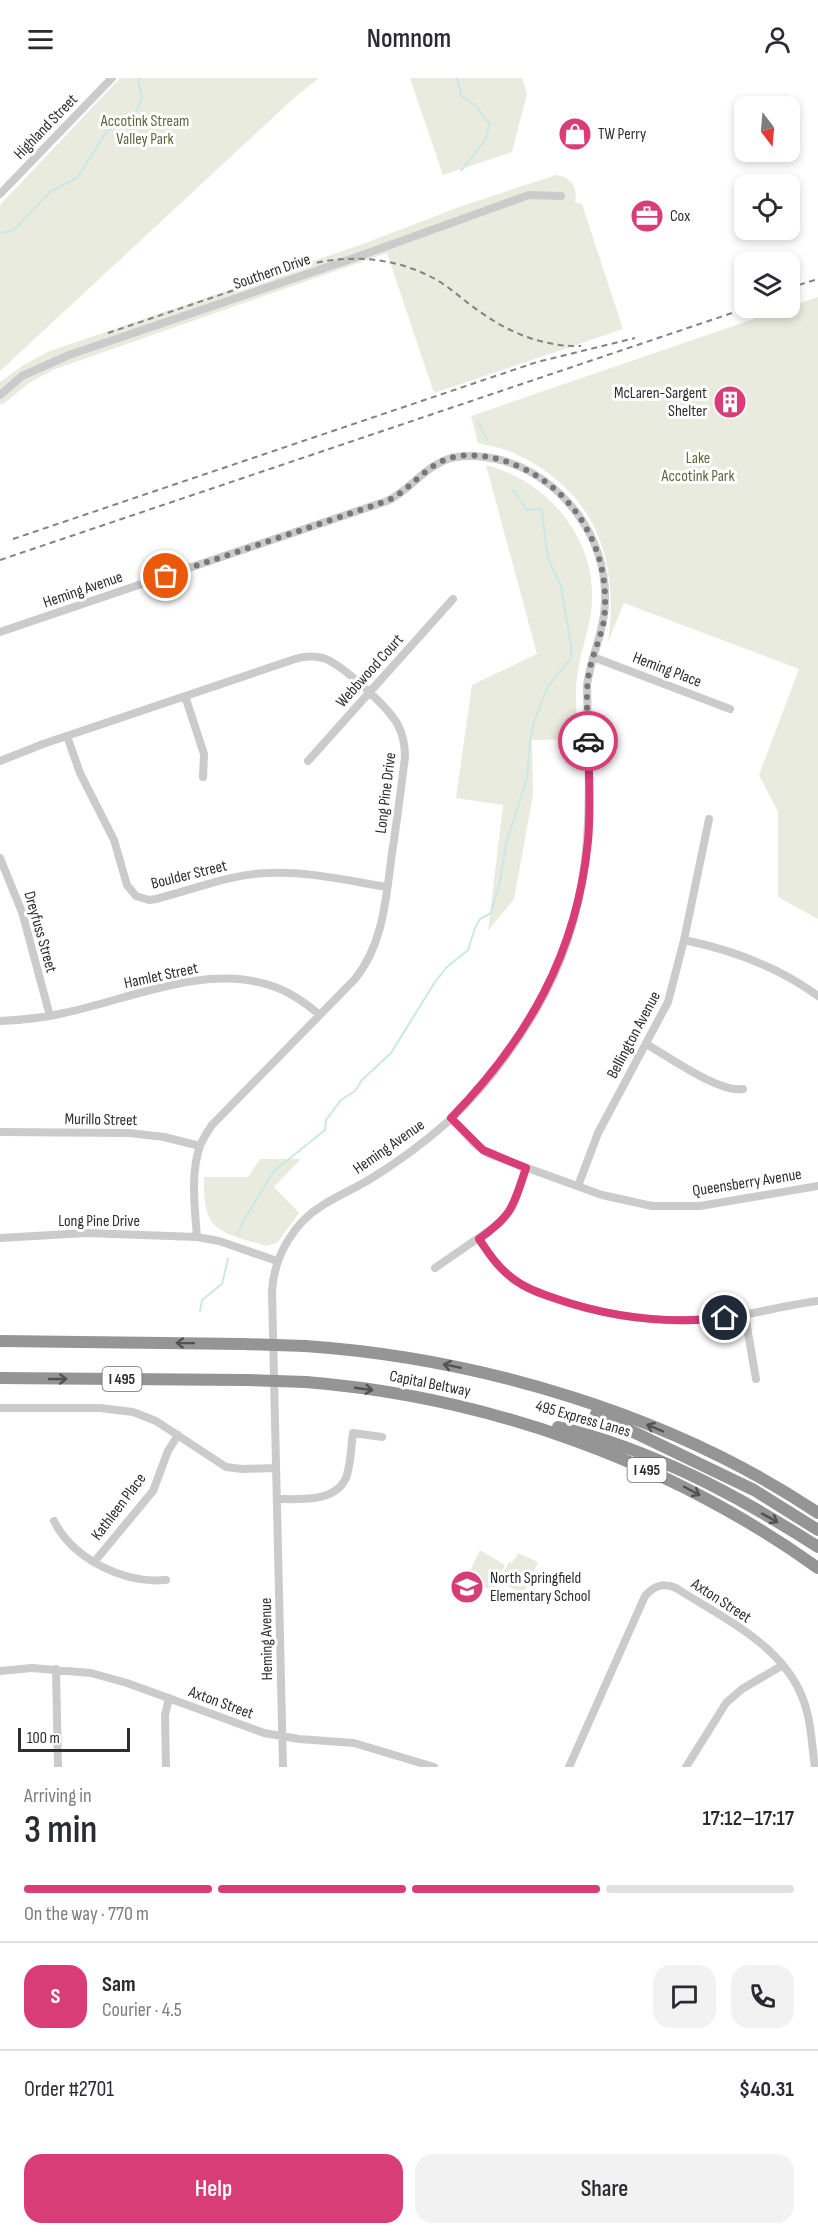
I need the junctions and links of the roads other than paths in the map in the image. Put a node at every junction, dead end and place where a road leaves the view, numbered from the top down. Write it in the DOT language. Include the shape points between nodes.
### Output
graph roads {
  1 [pos="112,78"];
  2 [pos="0,194"];
  3 [pos="561,196"];
  4 [pos="0,395"];
  5 [pos="453,599"];
  6 [pos="0,632"];
  7 [pos="594,657"];
  8 [pos="369,693"];
  9 [pos="185,696"];
  10 [pos="730,709"];
  11 [pos="67,736"];
  12 [pos="0,761"];
  13 [pos="308,761"];
  14 [pos="203,777"];
  15 [pos="708,819"];
  16 [pos="0,858"];
  17 [pos="387,887"];
  18 [pos="684,940"];
  19 [pos="818,996"];
  20 [pos="320,1015"];
  21 [pos="50,1016"];
  22 [pos="0,1021"];
  23 [pos="646,1044"];
  24 [pos="743,1089"];
  25 [pos="451,1118"];
  26 [pos="0,1132"];
  27 [pos="200,1146"];
  28 [pos="526,1168"];
  29 [pos="578,1186"];
  30 [pos="818,1186"];
  31 [pos="197,1237"];
  32 [pos="0,1238"];
  33 [pos="479,1239"];
  34 [pos="278,1261"];
  35 [pos="435,1268"];
  36 [pos="818,1300"];
  37 [pos="744,1315"];
  38 [pos="0,1341"];
  39 [pos="0,1378"];
  40 [pos="756,1379"];
  41 [pos="509,1380"];
  42 [pos="460,1406"];
  43 [pos="0,1408"];
  44 [pos="178,1436"];
  45 [pos="382,1437"];
  46 [pos="276,1468"];
  47 [pos="277,1498"];
  48 [pos="818,1513"];
  49 [pos="54,1521"];
  50 [pos="818,1530"];
  51 [pos="818,1547"];
  52 [pos="95,1562"];
  53 [pos="818,1568"];
  54 [pos="166,1580"];
  55 [pos="783,1665"];
  56 [pos="56,1669"];
  57 [pos="0,1671"];
  58 [pos="169,1698"];
  59 [pos="282,1736"];
  60 [pos="406,1758"];
  61 [pos="58,1767"];
  62 [pos="166,1767"];
  63 [pos="283,1767"];
  64 [pos="404,1767"];
  65 [pos="434,1767"];
  66 [pos="569,1767"];
  67 [pos="686,1767"];
  68 [pos="814,1767"];
  1 -- 2 [label="street, Highland Street"];
  3 -- 4 [label="street, Southern Drive" via="529,195 69,354 22,376"];
  5 -- 8 [label="street, Webbwood Court"];
  6 -- 7 [label="street, Heming Avenue" via="387,501 440,462 473,455 508,462 544,481 572,506 591,535 600,561 605,600"];
  7 -- 10 [label="street, Heming Place"];
  7 -- 25 [label="street, Heming Avenue" via="587,685 588,839 571,929 549,985 523,1032"];
  8 -- 9 [label="street, Long Pine Drive" via="335,664 310,656"];
  8 -- 13 [label="street, Webbwood Court"];
  8 -- 17 [label="street, Long Pine Drive" via="393,718 405,749"];
  9 -- 11 [label="street, Long Pine Drive"];
  9 -- 14 [label="street" via="204,754"];
  11 -- 12 [label="street, Long Pine Drive"];
  11 -- 17 [label="street, Boulder Street" via="80,773 114,840 127,885 136,896 156,899 268,873"];
  15 -- 18 [label="street, Bellington Avenue"];
  16 -- 21 [label="street, Dreyfuss Street" via="22,912"];
  17 -- 20 [label="street, Long Pine Drive" via="381,928 369,960"];
  18 -- 19 [label="street" via="751,958"];
  18 -- 23 [label="street, Bellington Avenue" via="668,1002"];
  20 -- 21 [label="street, Hamlet Street" via="279,988 232,979 172,985"];
  20 -- 27 [label="street, Long Pine Drive" via="219,1116"];
  21 -- 22 [label="street, Hamlet Street"];
  23 -- 24 [label="street" via="718,1086"];
  23 -- 29 [label="street, Bellington Avenue" via="598,1133"];
  25 -- 28 [label="street, Queensberry Avenue" via="483,1150"];
  25 -- 34 [label="street, Heming Avenue" via="395,1163 309,1215 292,1234"];
  26 -- 27 [label="street, Murillo Street" via="129,1133"];
  27 -- 31 [label="street, Long Pine Drive" via="195,1181"];
  28 -- 29 [label="street, Queensberry Avenue"];
  28 -- 33 [label="street" via="508,1214"];
  29 -- 30 [label="street, Queensberry Avenue" via="630,1202 678,1207 720,1204"];
  31 -- 32 [label="street, Long Pine Drive" via="86,1233"];
  31 -- 34 [label="street, Long Pine Drive"];
  33 -- 35 [label="street"];
  33 -- 37 [label="street" via="516,1282 582,1307 662,1320"];
  34 -- 46 [label="street, Heming Avenue" via="272,1291"];
  36 -- 37 [label="street"];
  37 -- 40 [label="street"];
  41 -- 38 [label="highway, Capital Beltway / I 495, one-way, bridge" via="415,1358 305,1346"];
  39 -- 42 [label="highway, Capital Beltway / I 495, one-way, bridge" via="306,1382 377,1390"];
  48 -- 41 [label="highway, Capital Beltway / I 495, one-way" via="748,1471 669,1434"];
  41 -- 50 [label="highway, 495 Express Lanes / I 495" via="641,1434 754,1491"];
  42 -- 51 [label="highway, 495 Express Lanes / I 495, one-way" via="614,1443 726,1494"];
  42 -- 53 [label="highway, Capital Beltway / I 495, one-way" via="556,1433 632,1463 729,1511"];
  43 -- 44 [label="street" via="114,1408 149,1418"];
  44 -- 46 [label="street" via="226,1467"];
  44 -- 52 [label="street, Kathleen Place" via="153,1491"];
  45 -- 47 [label="street" via="353,1433 347,1476 333,1492 314,1499"];
  46 -- 47 [label="street, Heming Avenue"];
  47 -- 59 [label="street, Heming Avenue"];
  49 -- 52 [label="street, Kathleen Place" via="65,1540"];
  52 -- 54 [label="street, Kathleen Place" via="139,1580"];
  55 -- 66 [label="street, Axton Street" via="764,1645 676,1588 654,1587 645,1596"];
  55 -- 67 [label="street" via="726,1703"];
  55 -- 68 [label="street" via="807,1710"];
  56 -- 57 [label="street, Axton Street"];
  56 -- 58 [label="street, Axton Street" via="104,1676"];
  56 -- 61 [label="street"];
  58 -- 59 [label="street, Axton Street"];
  58 -- 62 [label="street" via="165,1715"];
  59 -- 60 [label="street, Axton Street" via="354,1743"];
  59 -- 63 [label="street, Heming Avenue"];
  60 -- 64 [label="street"];
  60 -- 65 [label="street, Axton Street"];
}
